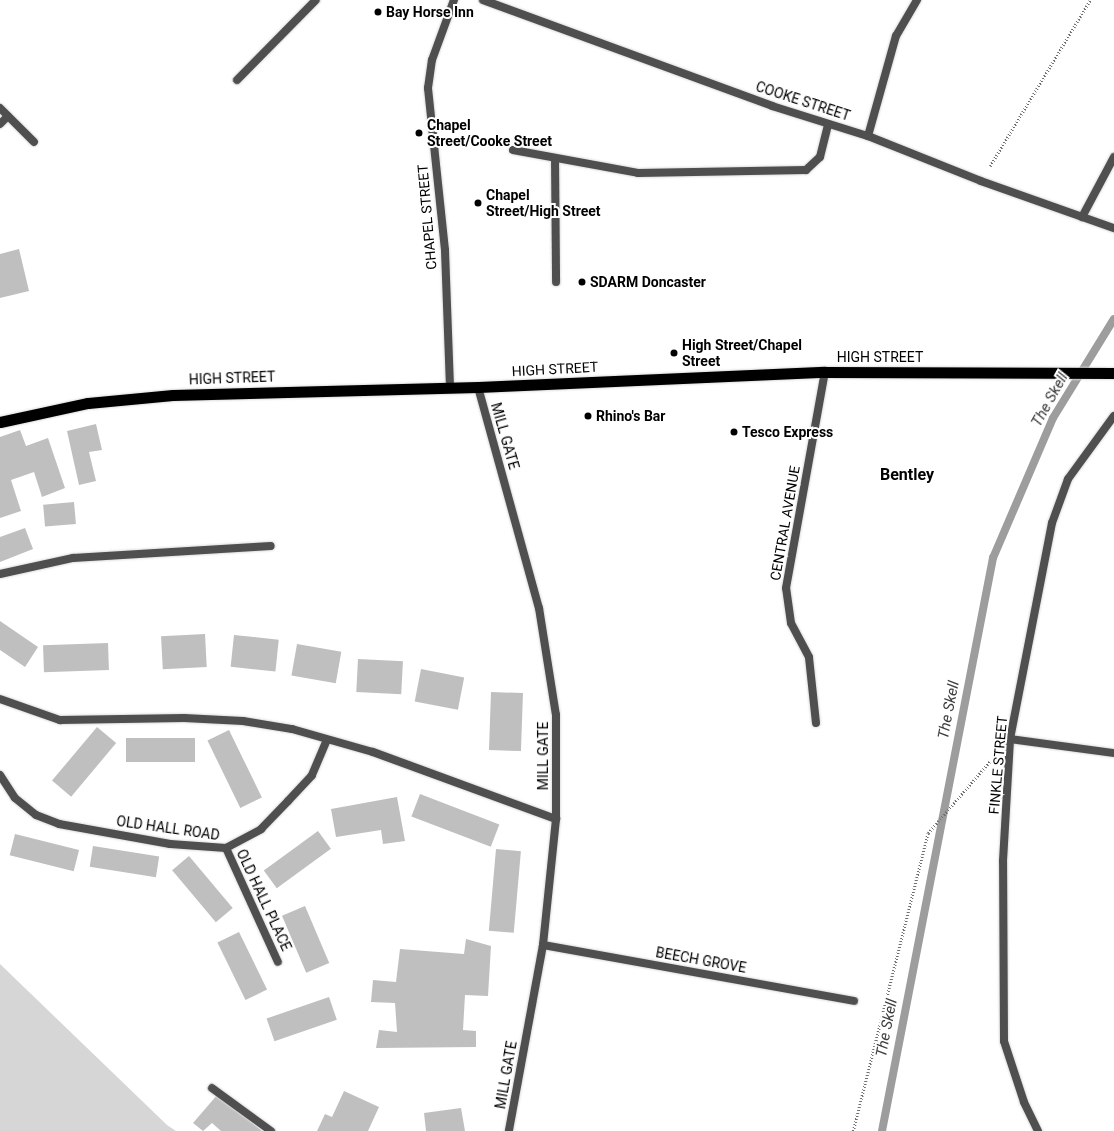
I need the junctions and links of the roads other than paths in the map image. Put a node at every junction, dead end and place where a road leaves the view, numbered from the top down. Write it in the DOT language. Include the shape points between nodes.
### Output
graph roads {
  1 [pos="316,0"];
  2 [pos="454,0"];
  3 [pos="484,0"];
  4 [pos="917,0"];
  5 [pos="493,2"];
  6 [pos="237,80"];
  7 [pos="0,108"];
  8 [pos="8,116"];
  9 [pos="0,124"];
  10 [pos="828,124"];
  11 [pos="868,136"];
  12 [pos="34,142"];
  13 [pos="513,150"];
  14 [pos="1114,157"];
  15 [pos="555,158"];
  16 [pos="1082,217"];
  17 [pos="1114,228"];
  18 [pos="556,282"];
  19 [pos="824,372"];
  20 [pos="1114,373"];
  21 [pos="450,387"];
  22 [pos="478,387"];
  23 [pos="1114,416"];
  24 [pos="0,422"];
  25 [pos="271,546"];
  26 [pos="0,574"];
  27 [pos="0,699"];
  28 [pos="816,723"];
  29 [pos="1010,739"];
  30 [pos="326,742"];
  31 [pos="1114,753"];
  32 [pos="0,775"];
  33 [pos="556,819"];
  34 [pos="226,848"];
  35 [pos="544,945"];
  36 [pos="278,962"];
  37 [pos="854,1001"];
  38 [pos="212,1088"];
  39 [pos="271,1131"];
  40 [pos="508,1131"];
  41 [pos="1038,1131"];
  1 -- 6 [label="street"];
  2 -- 21 [label="street, CHAPEL STREET" via="432,60 428,88 445,250"];
  3 -- 5 [label="street, COOKE STREET"];
  4 -- 11 [label="street" via="896,36"];
  5 -- 10 [label="street, COOKE STREET"];
  7 -- 8 [label="street"];
  8 -- 9 [label="street"];
  8 -- 12 [label="street"];
  10 -- 11 [label="street, COOKE STREET"];
  10 -- 15 [label="street" via="820,157 806,170 638,173"];
  11 -- 16 [label="street, COOKE STREET" via="981,182"];
  13 -- 15 [label="street"];
  14 -- 16 [label="street"];
  15 -- 18 [label="street"];
  16 -- 17 [label="street, COOKE STREET"];
  19 -- 20 [label="highway, HIGH STREET"];
  19 -- 22 [label="highway, HIGH STREET"];
  19 -- 28 [label="street, CENTRAL AVENUE" via="786,588 791,622 809,656"];
  21 -- 22 [label="highway, HIGH STREET"];
  21 -- 24 [label="highway, HIGH STREET" via="173,395 88,403"];
  22 -- 33 [label="street, MILL GATE" via="539,608 556,715"];
  23 -- 29 [label="street, FINKLE STREET" via="1068,479 1052,523"];
  25 -- 26 [label="street" via="74,558"];
  27 -- 30 [label="street" via="60,720 243,721 292,729"];
  29 -- 31 [label="street"];
  29 -- 41 [label="street, FINKLE STREET" via="1003,861 1004,1041 1024,1102"];
  30 -- 33 [label="street" via="373,752"];
  30 -- 34 [label="street, OLD HALL ROAD" via="312,775 288,801 261,829"];
  32 -- 34 [label="street, OLD HALL ROAD" via="15,798 36,815 59,824 170,844"];
  33 -- 35 [label="street, MILL GATE"];
  34 -- 36 [label="street, OLD HALL PLACE"];
  35 -- 37 [label="street, BEECH GROVE"];
  35 -- 40 [label="street, MILL GATE"];
  38 -- 39 [label="street"];
}
